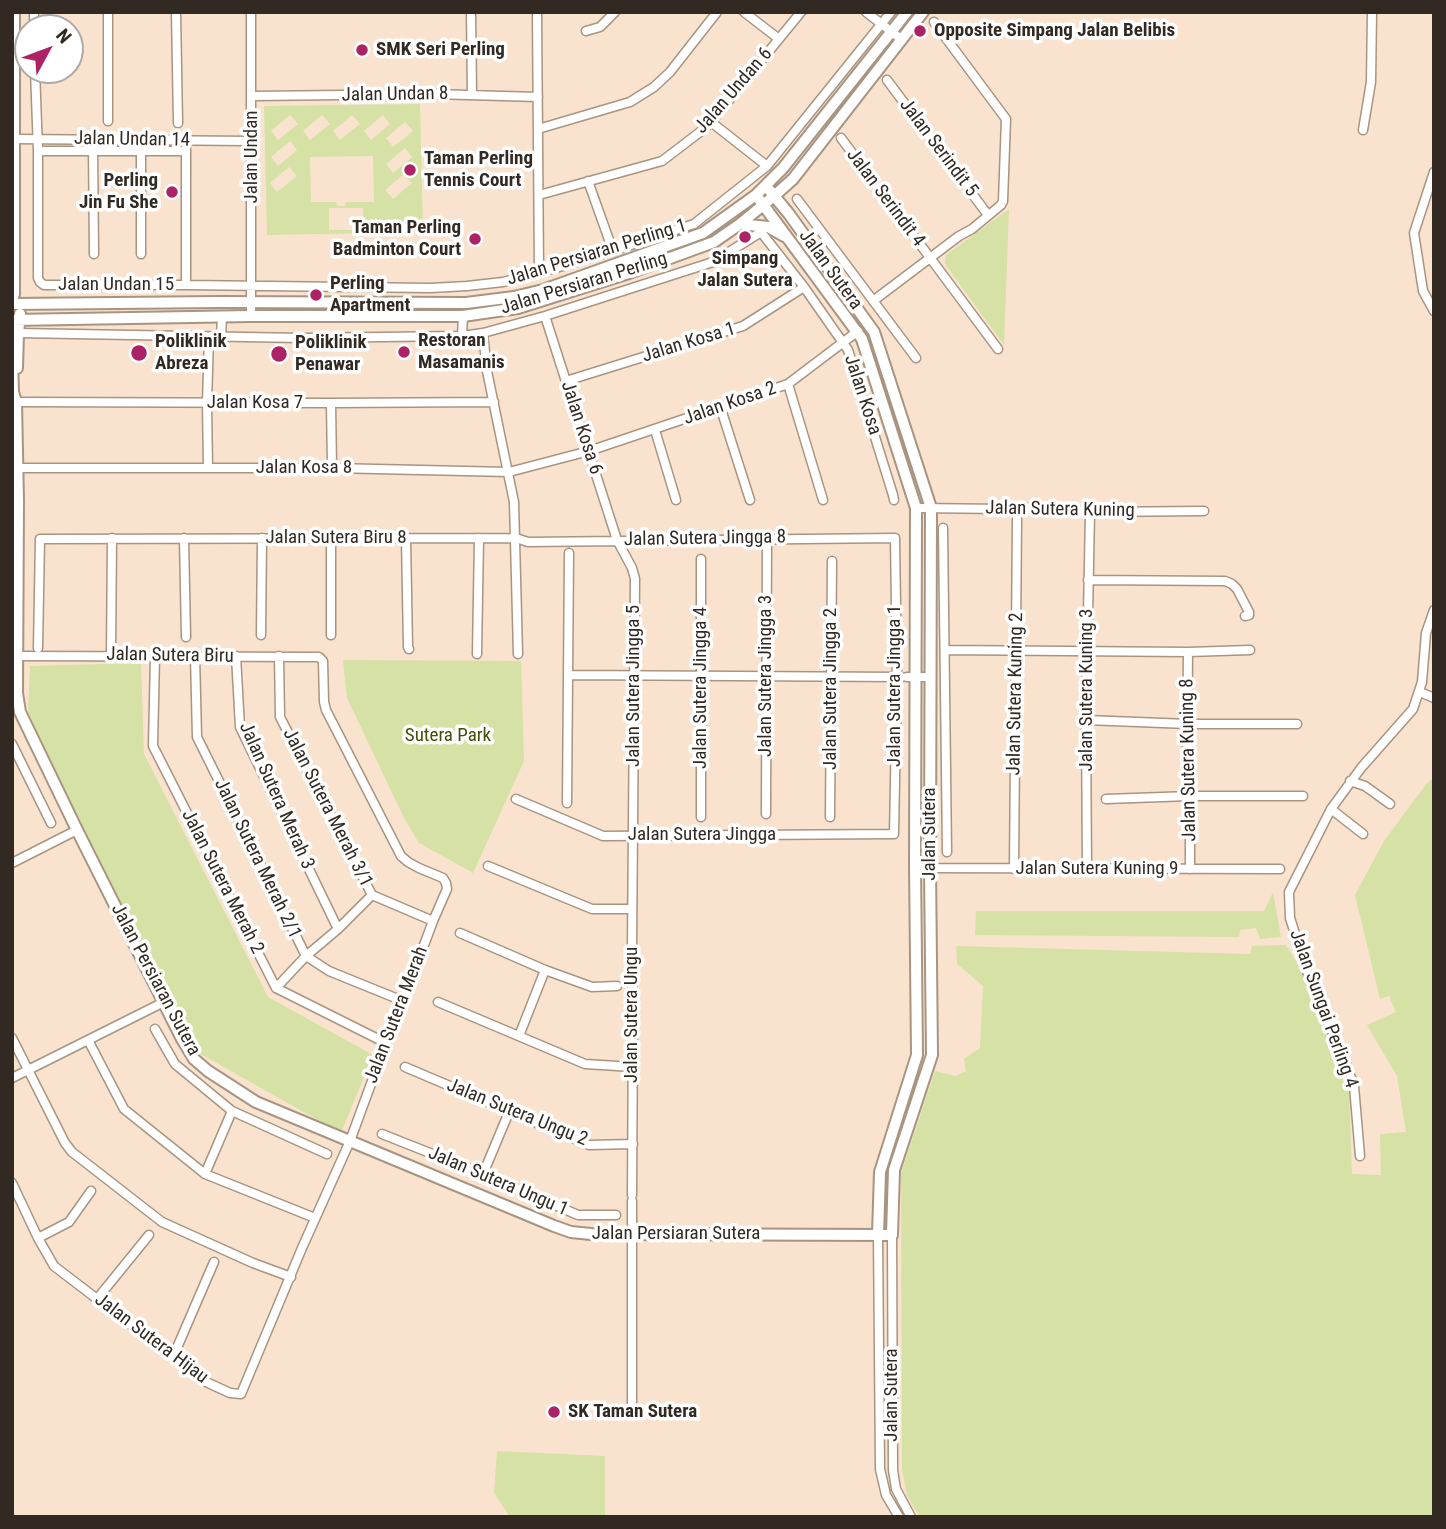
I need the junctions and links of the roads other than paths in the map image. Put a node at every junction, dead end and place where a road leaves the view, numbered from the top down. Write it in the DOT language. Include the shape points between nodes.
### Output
graph roads {
  1 [pos="14,12"];
  2 [pos="108,12"];
  3 [pos="176,12"];
  4 [pos="251,12"];
  5 [pos="471,12"];
  6 [pos="537,12"];
  7 [pos="615,12"];
  8 [pos="717,12"];
  9 [pos="744,12"];
  10 [pos="801,12"];
  11 [pos="866,12"];
  12 [pos="891,12"];
  13 [pos="906,12"];
  14 [pos="923,12"];
  15 [pos="1372,12"];
  16 [pos="934,22"];
  17 [pos="886,28"];
  18 [pos="586,31"];
  19 [pos="901,39"];
  20 [pos="779,40"];
  21 [pos="887,80"];
  22 [pos="35,84"];
  23 [pos="472,94"];
  24 [pos="252,96"];
  25 [pos="538,97"];
  26 [pos="108,121"];
  27 [pos="711,122"];
  28 [pos="178,123"];
  29 [pos="538,129"];
  30 [pos="1363,130"];
  31 [pos="841,138"];
  32 [pos="14,139"];
  33 [pos="37,139"];
  34 [pos="93,139"];
  35 [pos="141,140"];
  36 [pos="186,140"];
  37 [pos="251,141"];
  38 [pos="38,151"];
  39 [pos="93,151"];
  40 [pos="141,151"];
  41 [pos="186,151"];
  42 [pos="767,166"];
  43 [pos="1433,177"];
  44 [pos="793,179"];
  45 [pos="588,181"];
  46 [pos="766,186"];
  47 [pos="538,195"];
  48 [pos="756,195"];
  49 [pos="774,196"];
  50 [pos="797,199"];
  51 [pos="764,204"];
  52 [pos="789,215"];
  53 [pos="988,215"];
  54 [pos="740,225"];
  55 [pos="789,240"];
  56 [pos="613,251"];
  57 [pos="94,254"];
  58 [pos="141,254"];
  59 [pos="930,258"];
  60 [pos="539,273"];
  61 [pos="13,277"];
  62 [pos="186,285"];
  63 [pos="252,286"];
  64 [pos="804,287"];
  65 [pos="18,301"];
  66 [pos="873,301"];
  67 [pos="252,302"];
  68 [pos="855,306"];
  69 [pos="1433,310"];
  70 [pos="251,316"];
  71 [pos="463,316"];
  72 [pos="545,316"];
  73 [pos="864,316"];
  74 [pos="222,317"];
  75 [pos="35,319"];
  76 [pos="16,320"];
  77 [pos="858,331"];
  78 [pos="18,333"];
  79 [pos="484,333"];
  80 [pos="462,336"];
  81 [pos="209,337"];
  82 [pos="221,337"];
  83 [pos="844,342"];
  84 [pos="998,349"];
  85 [pos="916,358"];
  86 [pos="12,359"];
  87 [pos="566,381"];
  88 [pos="788,384"];
  89 [pos="15,400"];
  90 [pos="494,401"];
  91 [pos="207,403"];
  92 [pos="331,403"];
  93 [pos="720,406"];
  94 [pos="655,430"];
  95 [pos="589,451"];
  96 [pos="16,468"];
  97 [pos="208,468"];
  98 [pos="332,468"];
  99 [pos="509,472"];
  100 [pos="676,500"];
  101 [pos="750,500"];
  102 [pos="823,500"];
  103 [pos="894,500"];
  104 [pos="916,508"];
  105 [pos="931,508"];
  106 [pos="1204,511"];
  107 [pos="1090,512"];
  108 [pos="1017,519"];
  109 [pos="943,528"];
  110 [pos="112,538"];
  111 [pos="184,538"];
  112 [pos="262,538"];
  113 [pos="331,538"];
  114 [pos="406,538"];
  115 [pos="479,538"];
  116 [pos="516,538"];
  117 [pos="766,538"];
  118 [pos="895,538"];
  119 [pos="617,540"];
  120 [pos="15,544"];
  121 [pos="569,553"];
  122 [pos="701,559"];
  123 [pos="832,561"];
  124 [pos="1088,580"];
  125 [pos="1434,610"];
  126 [pos="1245,616"];
  127 [pos="261,635"];
  128 [pos="331,635"];
  129 [pos="186,637"];
  130 [pos="38,648"];
  131 [pos="409,649"];
  132 [pos="945,650"];
  133 [pos="1250,650"];
  134 [pos="1016,651"];
  135 [pos="1087,651"];
  136 [pos="1188,652"];
  137 [pos="477,654"];
  138 [pos="518,654"];
  139 [pos="111,655"];
  140 [pos="16,656"];
  141 [pos="155,656"];
  142 [pos="195,656"];
  143 [pos="236,656"];
  144 [pos="279,656"];
  145 [pos="569,676"];
  146 [pos="635,677"];
  147 [pos="700,677"];
  148 [pos="766,677"];
  149 [pos="831,677"];
  150 [pos="905,677"];
  151 [pos="930,677"];
  152 [pos="1420,692"];
  153 [pos="1434,698"];
  154 [pos="1086,720"];
  155 [pos="1188,724"];
  156 [pos="1297,724"];
  157 [pos="12,744"];
  158 [pos="1350,781"];
  159 [pos="1190,796"];
  160 [pos="1303,796"];
  161 [pos="516,799"];
  162 [pos="1106,799"];
  163 [pos="567,803"];
  164 [pos="1390,804"];
  165 [pos="1331,809"];
  166 [pos="766,814"];
  167 [pos="701,817"];
  168 [pos="830,817"];
  169 [pos="51,824"];
  170 [pos="77,830"];
  171 [pos="894,834"];
  172 [pos="1363,834"];
  173 [pos="633,836"];
  174 [pos="947,852"];
  175 [pos="12,863"];
  176 [pos="915,864"];
  177 [pos="488,866"];
  178 [pos="930,868"];
  179 [pos="1014,869"];
  180 [pos="1087,869"];
  181 [pos="1190,869"];
  182 [pos="1280,869"];
  183 [pos="447,890"];
  184 [pos="372,895"];
  185 [pos="632,909"];
  186 [pos="433,921"];
  187 [pos="338,929"];
  188 [pos="460,933"];
  189 [pos="306,956"];
  190 [pos="545,970"];
  191 [pos="617,986"];
  192 [pos="276,988"];
  193 [pos="404,1001"];
  194 [pos="164,1002"];
  195 [pos="438,1002"];
  196 [pos="155,1029"];
  197 [pos="520,1036"];
  198 [pos="12,1038"];
  199 [pos="88,1040"];
  200 [pos="386,1043"];
  201 [pos="405,1067"];
  202 [pos="633,1067"];
  203 [pos="28,1070"];
  204 [pos="12,1078"];
  205 [pos="232,1111"];
  206 [pos="509,1112"];
  207 [pos="382,1134"];
  208 [pos="350,1141"];
  209 [pos="633,1144"];
  210 [pos="327,1154"];
  211 [pos="1360,1156"];
  212 [pos="205,1174"];
  213 [pos="483,1174"];
  214 [pos="12,1183"];
  215 [pos="91,1191"];
  216 [pos="616,1215"];
  217 [pos="315,1218"];
  218 [pos="632,1234"];
  219 [pos="149,1235"];
  220 [pos="878,1235"];
  221 [pos="892,1235"];
  222 [pos="38,1238"];
  223 [pos="214,1262"];
  224 [pos="291,1277"];
  225 [pos="97,1299"];
  226 [pos="173,1357"];
  227 [pos="632,1409"];
  228 [pos="899,1517"];
  229 [pos="911,1517"];
  1 -- 32 [label="street, Jalan Persiaran Sutera"];
  2 -- 26 [label="street"];
  3 -- 28 [label="street"];
  4 -- 24 [label="street, Jalan Undan"];
  5 -- 23 [label="street"];
  6 -- 25 [label="street"];
  7 -- 18 [label="street" via="600,27"];
  8 -- 29 [label="street" via="654,87 629,102"];
  9 -- 20 [label="street"];
  10 -- 20 [label="street, Jalan Undan 6"];
  11 -- 17 [label="street"];
  12 -- 17 [label="street, Jalan Persiaran Perling 1"];
  13 -- 17 [label="street, Jalan Persiaran Perling"];
  14 -- 19 [label="street, Jalan Persiaran Perling"];
  15 -- 30 [label="street" via="1371,82"];
  16 -- 53 [label="street" via="1006,123 1003,201"];
  17 -- 19 [label="street"];
  17 -- 42 [label="street, Jalan Persiaran Perling 1"];
  17 -- 46 [label="street, Jalan Persiaran Perling"];
  19 -- 44 [label="street, Jalan Persiaran Perling"];
  20 -- 27 [label="street, Jalan Undan 6"];
  21 -- 53 [label="street, Jalan Serindit 5"];
  22 -- 33 [label="street, Jalan Undan 15"];
  23 -- 24 [label="street, Jalan Undan 8"];
  23 -- 25 [label="street, Jalan Undan 8"];
  24 -- 37 [label="street, Jalan Undan"];
  25 -- 29 [label="street"];
  27 -- 42 [label="street"];
  27 -- 45 [label="street, Jalan Undan 6" via="662,160"];
  29 -- 47 [label="street"];
  31 -- 59 [label="street, Jalan Serindit 4"];
  32 -- 33 [label="street, Jalan Undan 14"];
  32 -- 61 [label="street, Jalan Persiaran Sutera"];
  33 -- 34 [label="street, Jalan Undan 14"];
  33 -- 38 [label="street, Jalan Undan 15"];
  34 -- 35 [label="street, Jalan Undan 14"];
  34 -- 39 [label="street"];
  35 -- 36 [label="street, Jalan Undan 14"];
  35 -- 40 [label="street"];
  36 -- 37 [label="street, Jalan Undan 14"];
  36 -- 41 [label="street"];
  37 -- 63 [label="street, Jalan Undan"];
  38 -- 39 [label="street"];
  38 -- 62 [label="street, Jalan Undan 15" via="40,282"];
  39 -- 40 [label="street"];
  39 -- 57 [label="street"];
  40 -- 41 [label="street"];
  40 -- 58 [label="street"];
  41 -- 62 [label="street"];
  42 -- 56 [label="street, Jalan Persiaran Perling 1" via="694,224"];
  43 -- 69 [label="street" via="1415,233 1423,291"];
  44 -- 49 [label="street, Jalan Persiaran Perling"];
  44 -- 52 [label="street"];
  45 -- 47 [label="street, Jalan Undan 6"];
  45 -- 56 [label="street"];
  46 -- 48 [label="street, Jalan Persiaran Perling"];
  46 -- 49 [label="street, Jalan Sutera"];
  47 -- 60 [label="street"];
  48 -- 51 [label="street, Jalan Sutera"];
  48 -- 67 [label="street, Jalan Persiaran Perling" via="703,233 514,298 466,303"];
  49 -- 51 [label="street, Jalan Persiaran Perling"];
  49 -- 52 [label="street, Jalan Sutera"];
  50 -- 66 [label="street"];
  51 -- 54 [label="street, Jalan Persiaran Perling"];
  51 -- 55 [label="street, Jalan Sutera"];
  52 -- 68 [label="street, Jalan Sutera"];
  53 -- 59 [label="street"];
  54 -- 55 [label="street" via="768,228"];
  54 -- 71 [label="street, Jalan Persiaran Perling" via="714,242 632,272 518,308"];
  55 -- 77 [label="street, Jalan Sutera"];
  56 -- 60 [label="street, Jalan Persiaran Perling 1"];
  59 -- 66 [label="street"];
  59 -- 84 [label="street, Jalan Serindit 4"];
  60 -- 63 [label="street, Jalan Persiaran Perling 1" via="503,282 430,288"];
  61 -- 65 [label="street, Jalan Persiaran Sutera"];
  61 -- 65 [label="street" via="20,293"];
  62 -- 63 [label="street, Jalan Undan 15"];
  63 -- 67 [label="street, Jalan Undan"];
  64 -- 72 [label="street, Jalan Kosa" via="761,232 713,262"];
  64 -- 83 [label="street, Jalan Kosa"];
  64 -- 87 [label="street, Jalan Kosa 1" via="743,327"];
  65 -- 67 [label="street, Jalan Persiaran Perling"];
  65 -- 76 [label="street, Jalan Persiaran Sutera"];
  66 -- 68 [label="street"];
  66 -- 73 [label="street"];
  66 -- 85 [label="street"];
  67 -- 70 [label="street, Jalan Undan"];
  68 -- 73 [label="street, Jalan Sutera"];
  70 -- 71 [label="street, Jalan Persiaran Perling"];
  70 -- 74 [label="street, Jalan Persiaran Perling"];
  71 -- 80 [label="street"];
  72 -- 79 [label="street"];
  72 -- 87 [label="street, Jalan Kosa 6"];
  73 -- 105 [label="street, Jalan Sutera" via="874,332"];
  74 -- 75 [label="street, Jalan Persiaran Perling"];
  74 -- 82 [label="street"];
  75 -- 76 [label="street, Jalan Persiaran Perling"];
  75 -- 78 [label="street"];
  76 -- 78 [label="street, Jalan Persiaran Sutera"];
  77 -- 83 [label="street, Jalan Kosa 2"];
  77 -- 104 [label="street, Jalan Sutera"];
  78 -- 81 [label="street"];
  78 -- 89 [label="street, Jalan Persiaran Sutera"];
  79 -- 80 [label="street"];
  79 -- 90 [label="street"];
  80 -- 82 [label="street"];
  81 -- 82 [label="street"];
  81 -- 91 [label="street"];
  83 -- 88 [label="street, Jalan Kosa 2"];
  83 -- 103 [label="street, Jalan Kosa"];
  86 -- 89 [label="street, Jalan Persiaran Sutera"];
  87 -- 95 [label="street, Jalan Kosa 6"];
  88 -- 93 [label="street, Jalan Kosa 2"];
  88 -- 102 [label="street"];
  89 -- 91 [label="street, Jalan Kosa 7"];
  89 -- 96 [label="street, Jalan Persiaran Sutera"];
  90 -- 92 [label="street, Jalan Kosa 7"];
  90 -- 99 [label="street"];
  91 -- 92 [label="street, Jalan Kosa 7"];
  91 -- 97 [label="street"];
  92 -- 98 [label="street"];
  93 -- 94 [label="street, Jalan Kosa 2"];
  93 -- 101 [label="street"];
  94 -- 95 [label="street, Jalan Kosa 2"];
  94 -- 100 [label="street"];
  95 -- 99 [label="street, Jalan Kosa 8"];
  95 -- 119 [label="street, Jalan Kosa 6"];
  96 -- 97 [label="street, Jalan Kosa 8"];
  96 -- 120 [label="street, Jalan Persiaran Sutera"];
  97 -- 98 [label="street, Jalan Kosa 8"];
  98 -- 99 [label="street, Jalan Kosa 8"];
  99 -- 116 [label="street"];
  104 -- 105 [label="street, Jalan Sutera Kuning"];
  104 -- 150 [label="street, Jalan Sutera"];
  105 -- 107 [label="street, Jalan Sutera Kuning" via="1043,507"];
  105 -- 151 [label="street, Jalan Sutera"];
  106 -- 107 [label="street, Jalan Sutera Kuning"];
  107 -- 124 [label="street, Jalan Sutera Kuning 3"];
  108 -- 134 [label="street, Jalan Sutera Kuning 2"];
  109 -- 132 [label="street"];
  110 -- 111 [label="street, Jalan Sutera Biru 8"];
  110 -- 130 [label="street, Jalan Sutera Biru 8" via="40,539"];
  110 -- 139 [label="street"];
  111 -- 112 [label="street, Jalan Sutera Biru 8"];
  111 -- 129 [label="street"];
  112 -- 113 [label="street, Jalan Sutera Biru 8"];
  112 -- 127 [label="street"];
  113 -- 114 [label="street, Jalan Sutera Biru 8"];
  113 -- 128 [label="street"];
  114 -- 115 [label="street, Jalan Sutera Biru 8"];
  114 -- 131 [label="street"];
  115 -- 116 [label="street, Jalan Sutera Biru 8"];
  115 -- 137 [label="street"];
  116 -- 119 [label="street, Jalan Sutera Jingga 8" via="528,542"];
  116 -- 138 [label="street"];
  117 -- 118 [label="street, Jalan Sutera Jingga 8"];
  117 -- 119 [label="street, Jalan Sutera Jingga 8"];
  117 -- 148 [label="street, Jalan Sutera Jingga 3"];
  118 -- 150 [label="street, Jalan Sutera Jingga 1"];
  119 -- 146 [label="street, Jalan Sutera Jingga 5" via="635,579"];
  120 -- 140 [label="street, Jalan Persiaran Sutera"];
  121 -- 145 [label="street"];
  122 -- 147 [label="street, Jalan Sutera Jingga 4"];
  123 -- 149 [label="street, Jalan Sutera Jingga 2"];
  124 -- 126 [label="street" via="1225,581 1237,589 1249,612"];
  124 -- 135 [label="street, Jalan Sutera Kuning 3"];
  125 -- 152 [label="street, Jalan Sungai Perling 4" via="1426,633"];
  132 -- 134 [label="street"];
  132 -- 174 [label="street"];
  133 -- 136 [label="street"];
  134 -- 135 [label="street"];
  134 -- 179 [label="street, Jalan Sutera Kuning 2"];
  135 -- 136 [label="street"];
  135 -- 154 [label="street, Jalan Sutera Kuning 3"];
  136 -- 155 [label="street, Jalan Sutera Kuning 8"];
  139 -- 140 [label="street, Jalan Sutera Biru"];
  139 -- 141 [label="street, Jalan Sutera Biru"];
  140 -- 170 [label="street, Jalan Persiaran Sutera" via="20,712"];
  141 -- 142 [label="street, Jalan Sutera Biru"];
  141 -- 192 [label="street, Jalan Sutera Merah 2" via="153,746"];
  142 -- 143 [label="street, Jalan Sutera Biru"];
  142 -- 189 [label="street, Jalan Sutera Merah 2/1" via="197,737"];
  143 -- 144 [label="street, Jalan Sutera Biru"];
  143 -- 187 [label="street, Jalan Sutera Merah 3" via="240,727"];
  144 -- 183 [label="street, Jalan Sutera Biru" via="319,657 323,661 326,710 401,856 443,878"];
  144 -- 184 [label="street, Jalan Sutera Merah 3/1" via="280,717"];
  145 -- 146 [label="street"];
  145 -- 163 [label="street"];
  146 -- 147 [label="street"];
  146 -- 173 [label="street, Jalan Sutera Jingga 5"];
  147 -- 148 [label="street"];
  147 -- 167 [label="street, Jalan Sutera Jingga 4"];
  148 -- 149 [label="street"];
  148 -- 166 [label="street, Jalan Sutera Jingga 3"];
  149 -- 150 [label="street"];
  149 -- 168 [label="street, Jalan Sutera Jingga 2"];
  150 -- 151 [label="street"];
  150 -- 171 [label="street, Jalan Sutera Jingga 1"];
  150 -- 176 [label="street, Jalan Sutera"];
  151 -- 178 [label="street, Jalan Sutera"];
  152 -- 153 [label="street"];
  152 -- 158 [label="street, Jalan Sungai Perling 4" via="1413,709"];
  154 -- 155 [label="street"];
  154 -- 180 [label="street, Jalan Sutera Kuning 3"];
  155 -- 156 [label="street"];
  155 -- 159 [label="street, Jalan Sutera Kuning 8"];
  157 -- 169 [label="street"];
  158 -- 164 [label="street"];
  158 -- 165 [label="street, Jalan Sungai Perling 4"];
  159 -- 160 [label="street"];
  159 -- 162 [label="street"];
  159 -- 181 [label="street, Jalan Sutera Kuning 8"];
  161 -- 173 [label="street, Jalan Sutera Jingga" via="603,836"];
  165 -- 172 [label="street"];
  165 -- 211 [label="street, Jalan Sungai Perling 4" via="1289,892 1290,918 1308,974 1351,1075"];
  170 -- 175 [label="street"];
  170 -- 194 [label="street, Jalan Persiaran Sutera"];
  171 -- 173 [label="street, Jalan Sutera Jingga"];
  173 -- 185 [label="street, Jalan Sutera Ungu"];
  176 -- 178 [label="street, Jalan Sutera Kuning 9"];
  176 -- 220 [label="street, Jalan Sutera" via="917,1055 880,1172"];
  177 -- 185 [label="street" via="592,909"];
  178 -- 179 [label="street, Jalan Sutera Kuning 9"];
  178 -- 221 [label="street, Jalan Sutera" via="932,1055 894,1170"];
  179 -- 180 [label="street, Jalan Sutera Kuning 9"];
  180 -- 181 [label="street, Jalan Sutera Kuning 9"];
  181 -- 182 [label="street, Jalan Sutera Kuning 9"];
  183 -- 186 [label="street, Jalan Sutera Merah"];
  184 -- 186 [label="street, Jalan Sutera Merah 3/1"];
  184 -- 187 [label="street"];
  185 -- 202 [label="street, Jalan Sutera Ungu"];
  186 -- 193 [label="street, Jalan Sutera Merah"];
  187 -- 189 [label="street"];
  188 -- 190 [label="street"];
  189 -- 192 [label="street"];
  189 -- 193 [label="street, Jalan Sutera Merah 2/1" via="329,971"];
  190 -- 191 [label="street" via="592,987"];
  190 -- 197 [label="street"];
  192 -- 200 [label="street"];
  193 -- 200 [label="street, Jalan Sutera Merah"];
  194 -- 199 [label="street"];
  194 -- 208 [label="street, Jalan Persiaran Sutera" via="194,1059 208,1071 256,1102"];
  195 -- 197 [label="street"];
  196 -- 205 [label="street" via="175,1065"];
  197 -- 202 [label="street" via="585,1064"];
  198 -- 203 [label="street"];
  199 -- 203 [label="street"];
  199 -- 212 [label="street" via="124,1109"];
  200 -- 208 [label="street, Jalan Sutera Merah"];
  201 -- 206 [label="street, Jalan Sutera Ungu 2"];
  202 -- 209 [label="street, Jalan Sutera Ungu"];
  203 -- 204 [label="street"];
  203 -- 224 [label="street" via="68,1148 82,1160 162,1222"];
  205 -- 210 [label="street"];
  205 -- 212 [label="street"];
  206 -- 209 [label="street, Jalan Sutera Ungu 2" via="589,1145"];
  206 -- 213 [label="street"];
  207 -- 213 [label="street, Jalan Sutera Ungu 1"];
  208 -- 217 [label="street, Jalan Sutera Hijau"];
  208 -- 218 [label="street, Jalan Persiaran Sutera" via="571,1232"];
  209 -- 218 [label="street, Jalan Sutera Ungu"];
  212 -- 217 [label="street"];
  213 -- 216 [label="street, Jalan Sutera Ungu 1" via="578,1215"];
  214 -- 222 [label="street, Jalan Sutera Hijau"];
  215 -- 222 [label="street" via="69,1222"];
  217 -- 224 [label="street, Jalan Sutera Hijau"];
  218 -- 220 [label="street, Jalan Persiaran Sutera"];
  218 -- 227 [label="street, Jalan Sutera Ungu"];
  219 -- 225 [label="street"];
  220 -- 221 [label="street, Jalan Persiaran Sutera"];
  220 -- 228 [label="street, Jalan Sutera" via="880,1469 886,1495"];
  221 -- 229 [label="street, Jalan Sutera" via="893,1470"];
  222 -- 225 [label="street, Jalan Sutera Hijau" via="54,1266"];
  223 -- 226 [label="street"];
  224 -- 226 [label="street, Jalan Sutera Hijau" via="241,1394 204,1381"];
  225 -- 226 [label="street, Jalan Sutera Hijau"];
}
